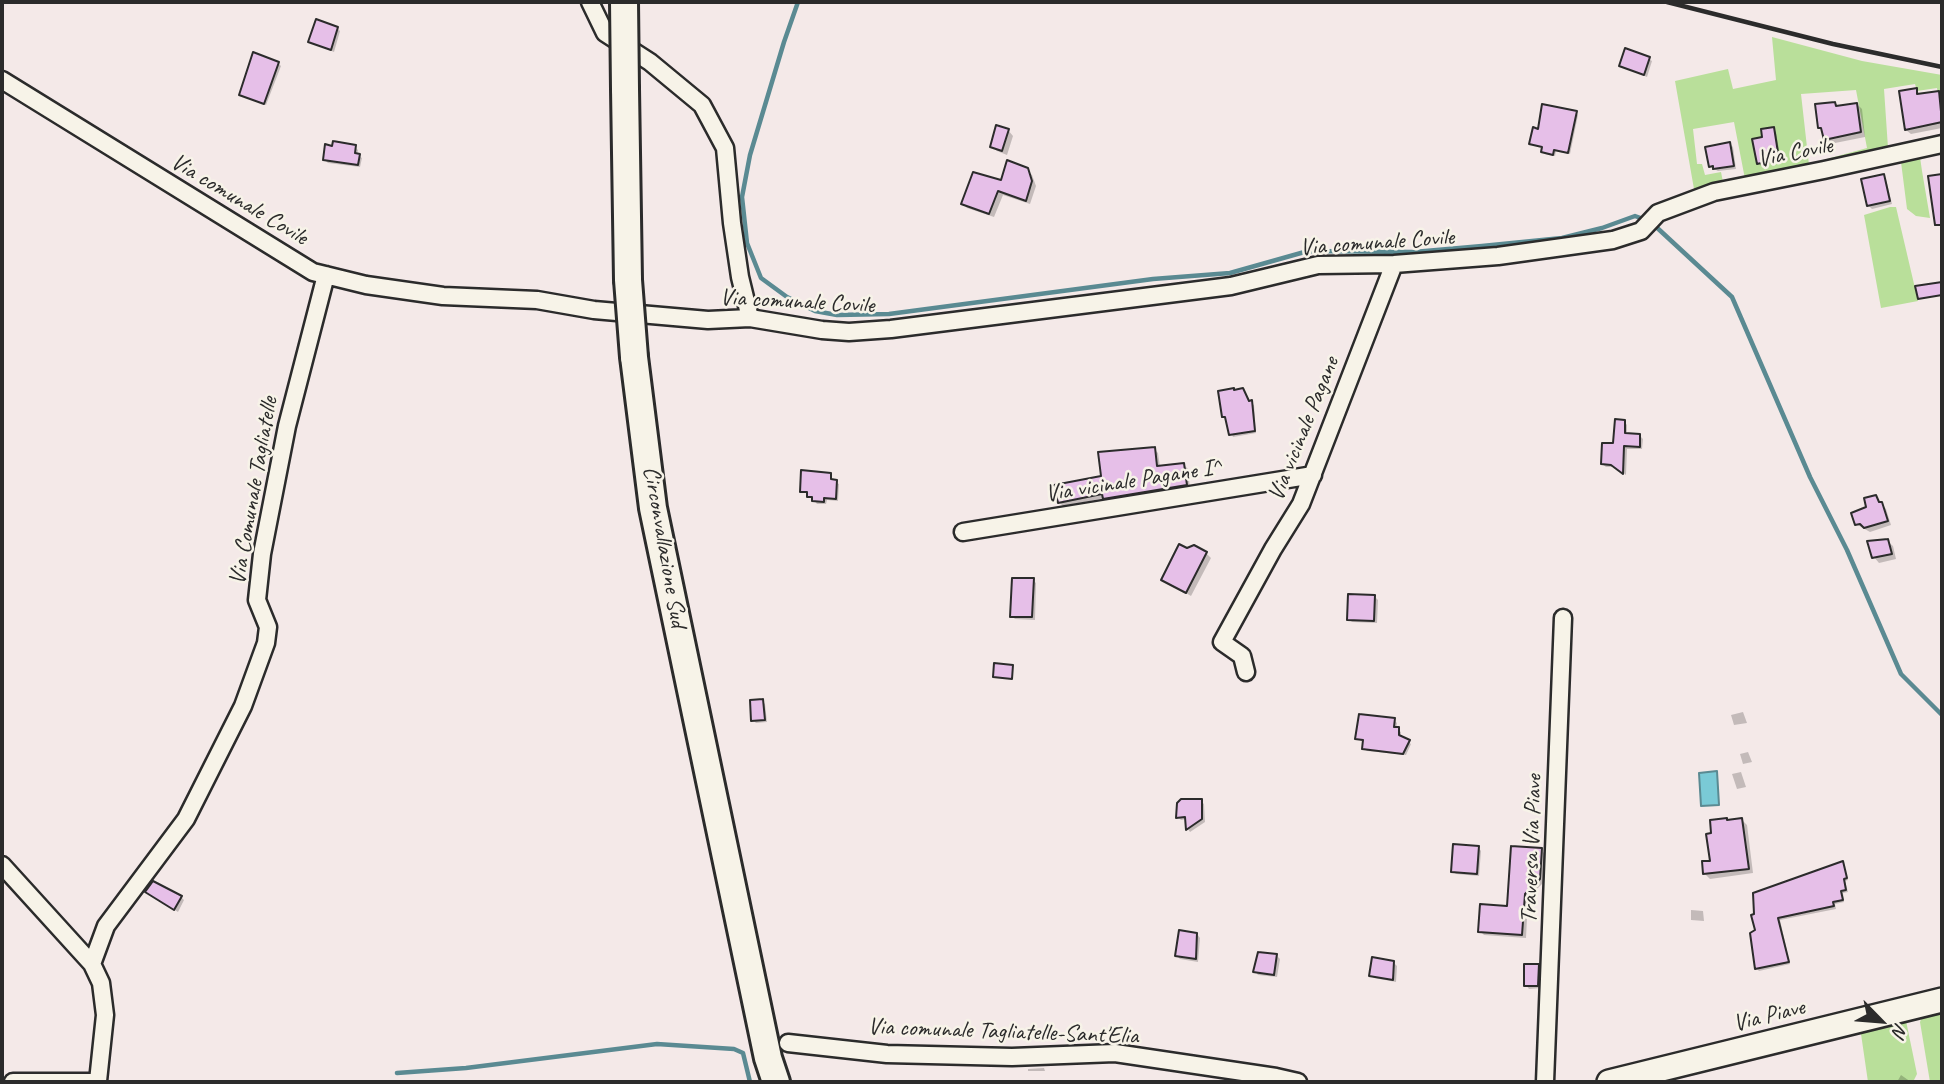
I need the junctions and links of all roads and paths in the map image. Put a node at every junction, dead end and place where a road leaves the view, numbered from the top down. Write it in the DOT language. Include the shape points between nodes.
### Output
graph roads {
  1 [pos="590,2"];
  2 [pos="624,2"];
  3 [pos="2,80"];
  4 [pos="1942,144"];
  5 [pos="1641,231"];
  6 [pos="1394,264"];
  7 [pos="326,275"];
  8 [pos="750,318"];
  9 [pos="1312,475"];
  10 [pos="963,532"];
  11 [pos="1563,618"];
  12 [pos="1246,673"];
  13 [pos="2,864"];
  14 [pos="92,964"];
  15 [pos="1942,1000"];
  16 [pos="776,1066"];
  17 [pos="98,1081"];
  18 [pos="1623,1081"];
  19 [pos="13,1082"];
  20 [pos="1298,1082"];
  21 [pos="1545,1082"];
  1 -- 8 [label="street" via="605,33 650,62 702,105 725,148 732,223"];
  2 -- 16 [label="main road, Circonvallazione Sud, bridge" via="628,280 653,508"];
  3 -- 7 [label="street, Via comunale Covile" via="313,272"];
  4 -- 5 [label="street, Via Covile" via="1714,192 1658,213"];
  5 -- 6 [label="street, Via comunale Covile" via="1613,240 1498,256"];
  6 -- 8 [label="street, Via comunale Covile" via="1318,265 1231,286 891,329 822,330"];
  6 -- 9 [label="street, Via vicinale Pagane"];
  7 -- 8 [label="street, Via comunale Covile" via="443,296 537,300 708,320"];
  7 -- 14 [label="street, Via Comunale Tagliatelle" via="286,426 262,554 257,600 268,627 266,643 243,706 186,818 106,926"];
  9 -- 10 [label="street, Via vicinale Pagane I^"];
  9 -- 12 [label="street, Via vicinale Pagane" via="1301,503 1222,642 1242,656"];
  11 -- 21 [label="street, Traversa Via Piave"];
  13 -- 14 [label="street"];
  14 -- 17 [label="street" via="101,983 105,1015"];
  15 -- 18 [label="street, Via Piave"];
  16 -- 20 [label="street, Via comunale Tagliatelle-Sant'Elia" via="887,1054 1012,1057 1115,1053"];
  17 -- 19 [label="street"];
}
